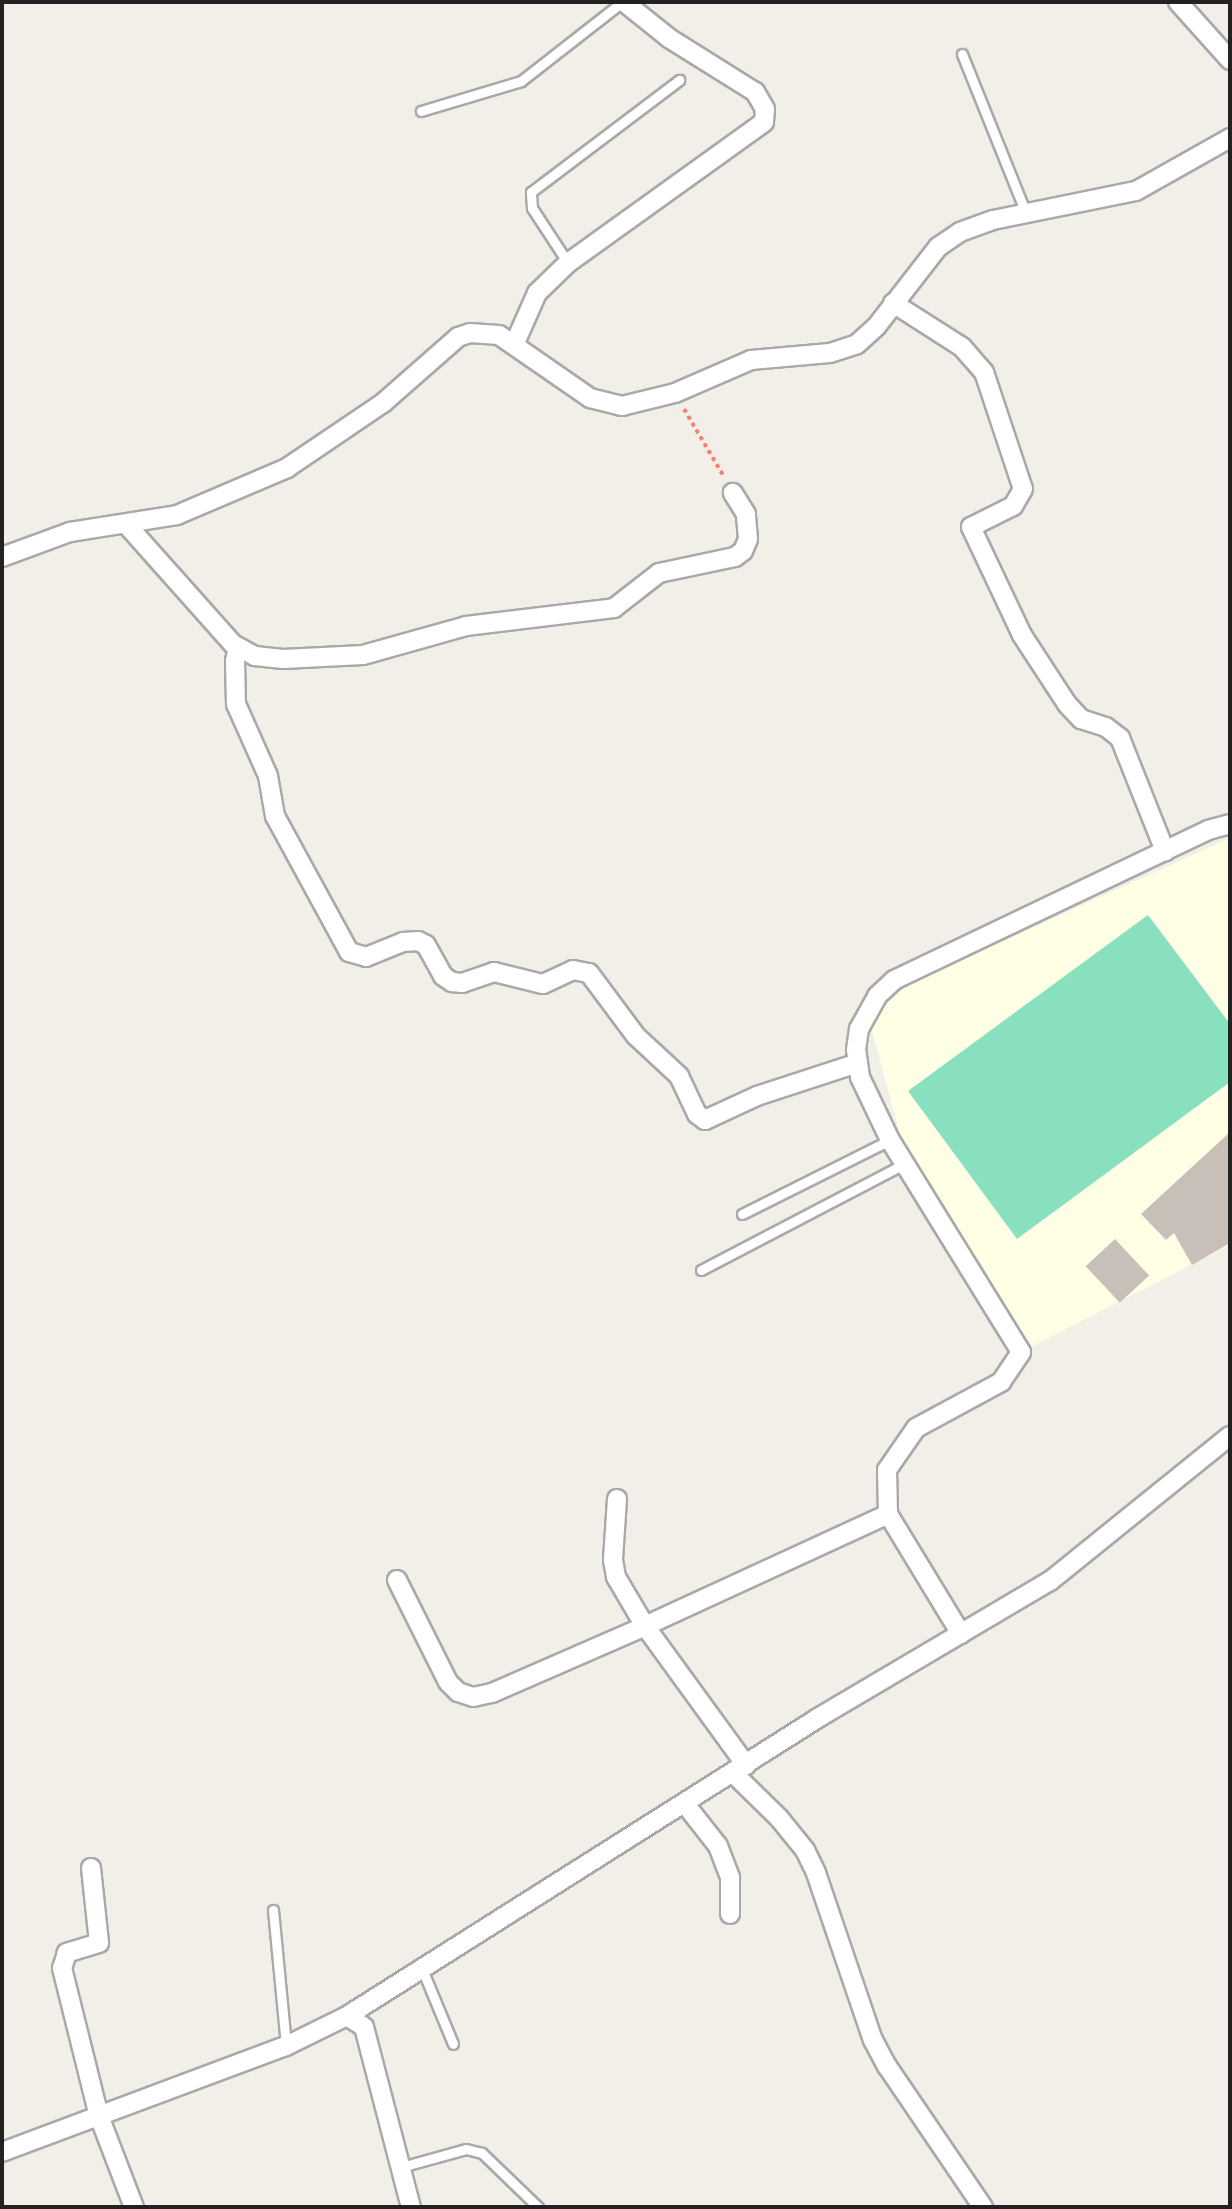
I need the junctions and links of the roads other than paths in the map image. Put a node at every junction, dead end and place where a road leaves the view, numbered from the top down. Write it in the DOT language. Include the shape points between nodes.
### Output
graph roads {
  1 [pos="623,2"];
  2 [pos="1178,2"];
  3 [pos="962,54"];
  4 [pos="1230,60"];
  5 [pos="679,80"];
  6 [pos="421,111"];
  7 [pos="1230,138"];
  8 [pos="1026,213"];
  9 [pos="568,263"];
  10 [pos="893,303"];
  11 [pos="514,345"];
  12 [pos="733,493"];
  13 [pos="126,524"];
  14 [pos="2,557"];
  15 [pos="238,647"];
  16 [pos="1230,824"];
  17 [pos="1165,851"];
  18 [pos="858,1063"];
  19 [pos="890,1140"];
  20 [pos="904,1164"];
  21 [pos="742,1214"];
  22 [pos="701,1270"];
  23 [pos="1229,1440"];
  24 [pos="617,1499"];
  25 [pos="888,1514"];
  26 [pos="397,1580"];
  27 [pos="645,1626"];
  28 [pos="961,1634"];
  29 [pos="739,1769"];
  30 [pos="685,1804"];
  31 [pos="91,1868"];
  32 [pos="273,1910"];
  33 [pos="730,1914"];
  34 [pos="422,1969"];
  35 [pos="347,2016"];
  36 [pos="453,2044"];
  37 [pos="286,2046"];
  38 [pos="99,2116"];
  39 [pos="2,2152"];
  40 [pos="401,2167"];
  41 [pos="134,2207"];
  42 [pos="411,2207"];
  43 [pos="538,2207"];
  44 [pos="983,2207"];
  1 -- 6 [label="lane" via="521,81"];
  1 -- 9 [label="street" via="755,92 765,118 761,128"];
  2 -- 4 [label="street"];
  3 -- 8 [label="lane"];
  5 -- 9 [label="lane" via="531,192 532,208"];
  7 -- 8 [label="street" via="1136,191"];
  8 -- 10 [label="street" via="960,232 938,247"];
  9 -- 11 [label="street" via="537,293"];
  10 -- 11 [label="street" via="857,344 830,353 751,360 675,393 622,406 590,398"];
  10 -- 17 [label="street" via="962,347 984,372 1023,489 1013,506 971,527 1022,635 1067,704 1081,719 1120,738"];
  11 -- 13 [label="street" via="499,335 458,337 383,403 287,468 177,515"];
  12 -- 15 [label="street" via="746,514 748,539 743,551 659,573 614,608 466,626 363,655 283,659 255,656"];
  13 -- 14 [label="street" via="70,532"];
  13 -- 15 [label="street"];
  15 -- 18 [label="street" via="236,704 268,776 275,816 349,952 366,957 418,941 426,945 443,976 462,983 494,972 543,984 573,970 589,973 636,1036 679,1076 705,1120 757,1096"];
  16 -- 17 [label="street"];
  17 -- 18 [label="street" via="894,980 865,1013"];
  18 -- 19 [label="street"];
  19 -- 20 [label="street"];
  19 -- 21 [label="lane"];
  20 -- 22 [label="lane"];
  20 -- 25 [label="street" via="1021,1352 1001,1382 908,1437 887,1470"];
  23 -- 28 [label="street" via="1050,1581"];
  24 -- 27 [label="street" via="616,1577"];
  25 -- 27 [label="street"];
  25 -- 28 [label="street"];
  26 -- 27 [label="street" via="448,1682 473,1697"];
  27 -- 29 [label="street"];
  28 -- 29 [label="street"];
  29 -- 30 [label="street"];
  29 -- 44 [label="street" via="805,1850 873,2040"];
  30 -- 33 [label="street" via="718,1846 730,1878"];
  30 -- 34 [label="street"];
  31 -- 38 [label="street" via="99,1943 71,1950 62,1963"];
  32 -- 37 [label="lane"];
  34 -- 35 [label="street"];
  34 -- 36 [label="lane"];
  35 -- 37 [label="street"];
  35 -- 40 [label="street" via="364,2027"];
  37 -- 38 [label="street"];
  38 -- 39 [label="street"];
  38 -- 41 [label="street"];
  40 -- 42 [label="street"];
  40 -- 43 [label="lane" via="466,2149 482,2153"];
}
